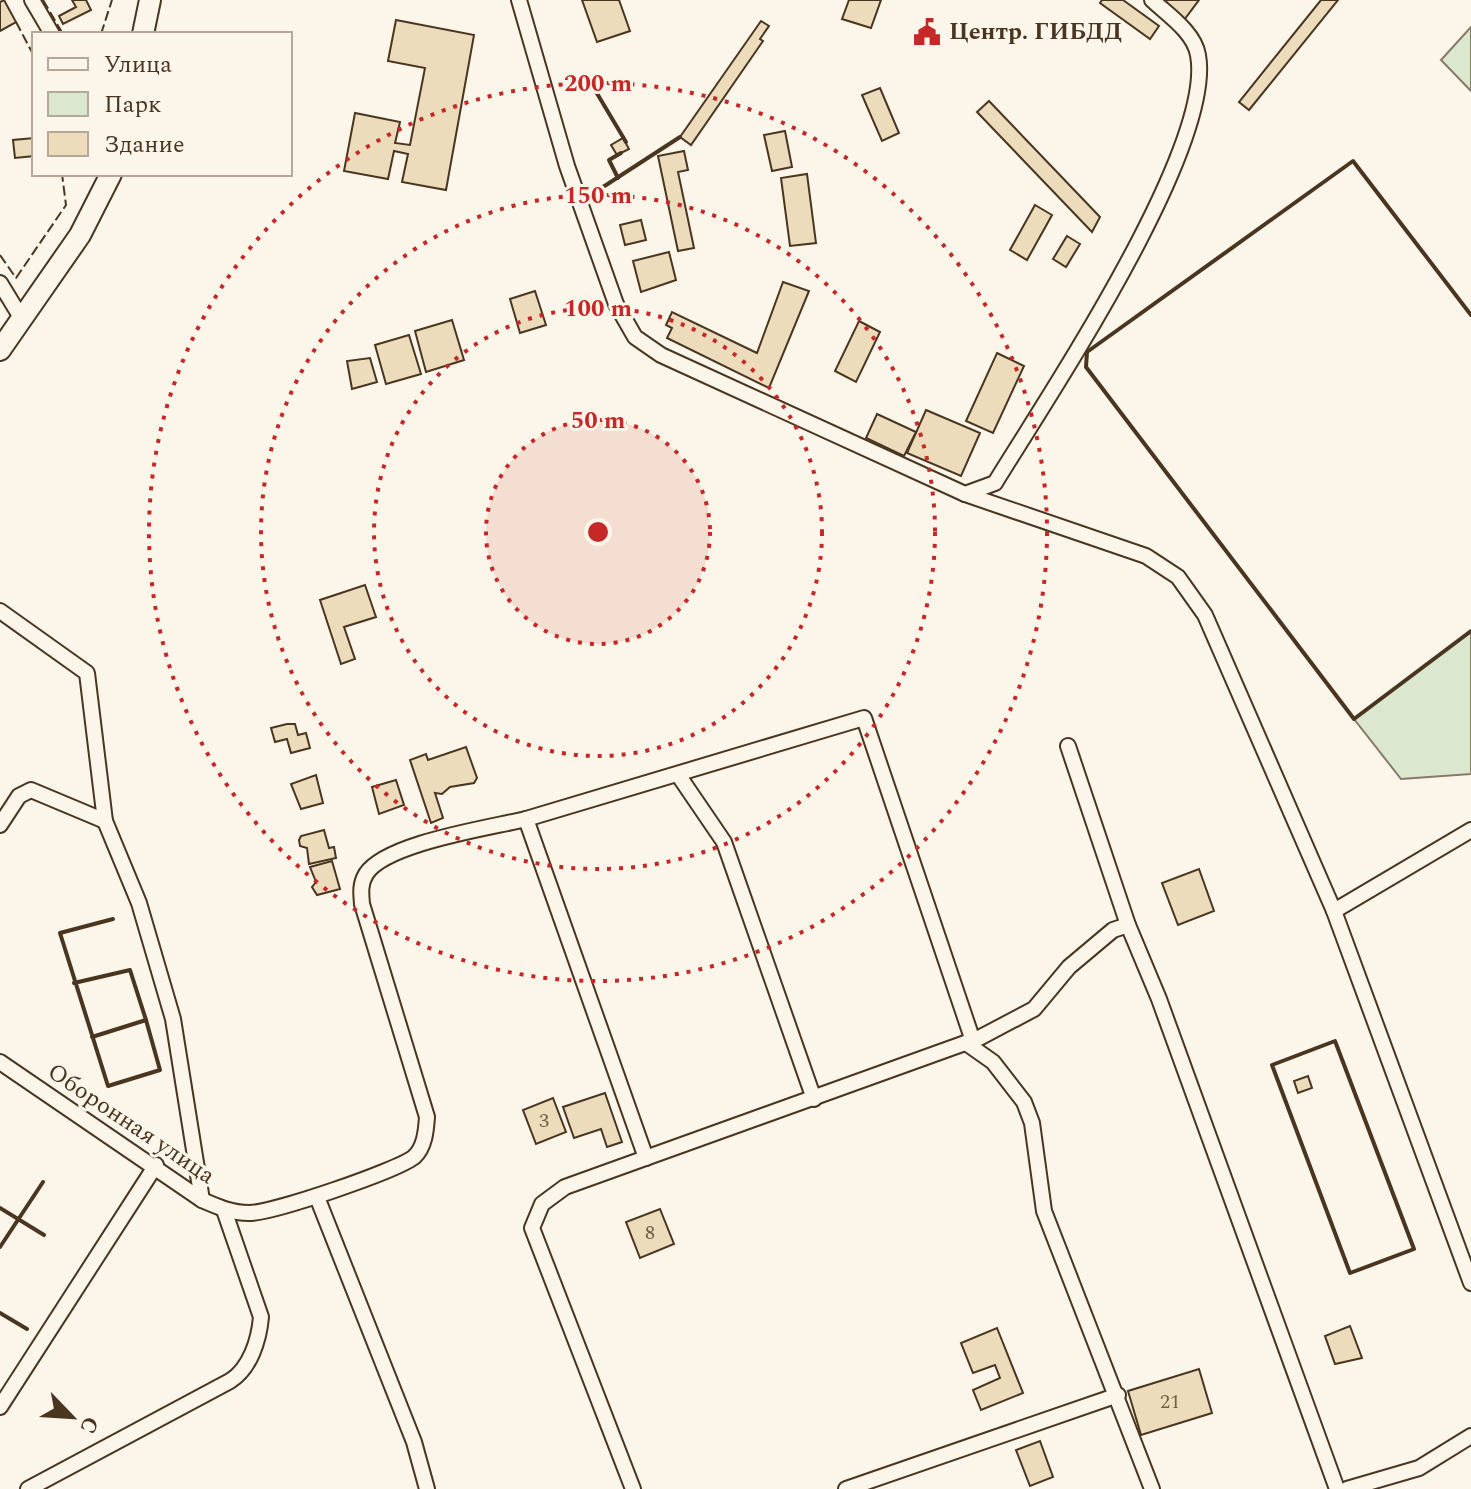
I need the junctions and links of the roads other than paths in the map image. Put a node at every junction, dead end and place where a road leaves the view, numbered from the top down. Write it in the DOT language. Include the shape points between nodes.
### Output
graph roads {
  1 [pos="32,0"];
  2 [pos="150,0"];
  3 [pos="519,0"];
  4 [pos="1152,0"];
  5 [pos="51,32"];
  6 [pos="143,32"];
  7 [pos="110,176"];
  8 [pos="0,283"];
  9 [pos="22,319"];
  10 [pos="0,350"];
  11 [pos="965,494"];
  12 [pos="0,611"];
  13 [pos="1068,746"];
  14 [pos="679,776"];
  15 [pos="526,819"];
  16 [pos="105,821"];
  17 [pos="0,825"];
  18 [pos="1471,830"];
  19 [pos="1334,911"];
  20 [pos="1128,925"];
  21 [pos="970,1042"];
  22 [pos="1,1065"];
  23 [pos="814,1099"];
  24 [pos="646,1158"];
  25 [pos="156,1165"];
  26 [pos="317,1197"];
  27 [pos="202,1200"];
  28 [pos="224,1210"];
  29 [pos="1471,1283"];
  30 [pos="1118,1395"];
  31 [pos="0,1407"];
  32 [pos="1471,1436"];
  33 [pos="28,1489"];
  34 [pos="427,1489"];
  35 [pos="633,1489"];
  36 [pos="846,1489"];
  37 [pos="1152,1489"];
  38 [pos="1337,1489"];
  39 [pos="1347,1489"];
  1 -- 5 [label="street"];
  2 -- 6 [label="main road"];
  3 -- 11 [label="street" via="567,166 616,304 635,337 661,355"];
  4 -- 11 [label="street" via="1186,31 1198,52 1200,78 1180,157 1100,312 995,483"];
  7 -- 9 [label="main road" via="80,235"];
  8 -- 9 [label="street"];
  9 -- 10 [label="main road"];
  11 -- 19 [label="street" via="1146,556 1178,577 1205,615"];
  12 -- 16 [label="street" via="87,673"];
  13 -- 20 [label="street"];
  14 -- 15 [label="street, Оборонная улица"];
  14 -- 21 [label="street, Оборонная улица" via="864,718"];
  14 -- 23 [label="street" via="724,842"];
  15 -- 24 [label="street"];
  15 -- 26 [label="street, Оборонная улица" via="396,852 367,872 360,887 362,904 427,1117 425,1139 414,1157"];
  16 -- 17 [label="street" via="31,790 19,796"];
  16 -- 27 [label="street" via="139,903 173,1019"];
  18 -- 19 [label="street"];
  19 -- 29 [label="street"];
  20 -- 21 [label="street" via="1113,930 1069,967 1034,1009"];
  20 -- 38 [label="street"];
  21 -- 23 [label="street"];
  21 -- 30 [label="street" via="1024,1102 1032,1123 1044,1211"];
  22 -- 25 [label="street, Оборонная улица"];
  23 -- 24 [label="street"];
  24 -- 35 [label="street" via="565,1187 542,1204 532,1228"];
  25 -- 27 [label="street, Оборонная улица"];
  25 -- 31 [label="street"];
  26 -- 28 [label="street, Оборонная улица" via="250,1213"];
  26 -- 34 [label="street" via="414,1442"];
  27 -- 28 [label="street, Оборонная улица"];
  28 -- 33 [label="street" via="261,1317 246,1366 230,1381"];
  30 -- 36 [label="street"];
  30 -- 37 [label="street"];
  32 -- 39 [label="street" via="1419,1468"];
}
